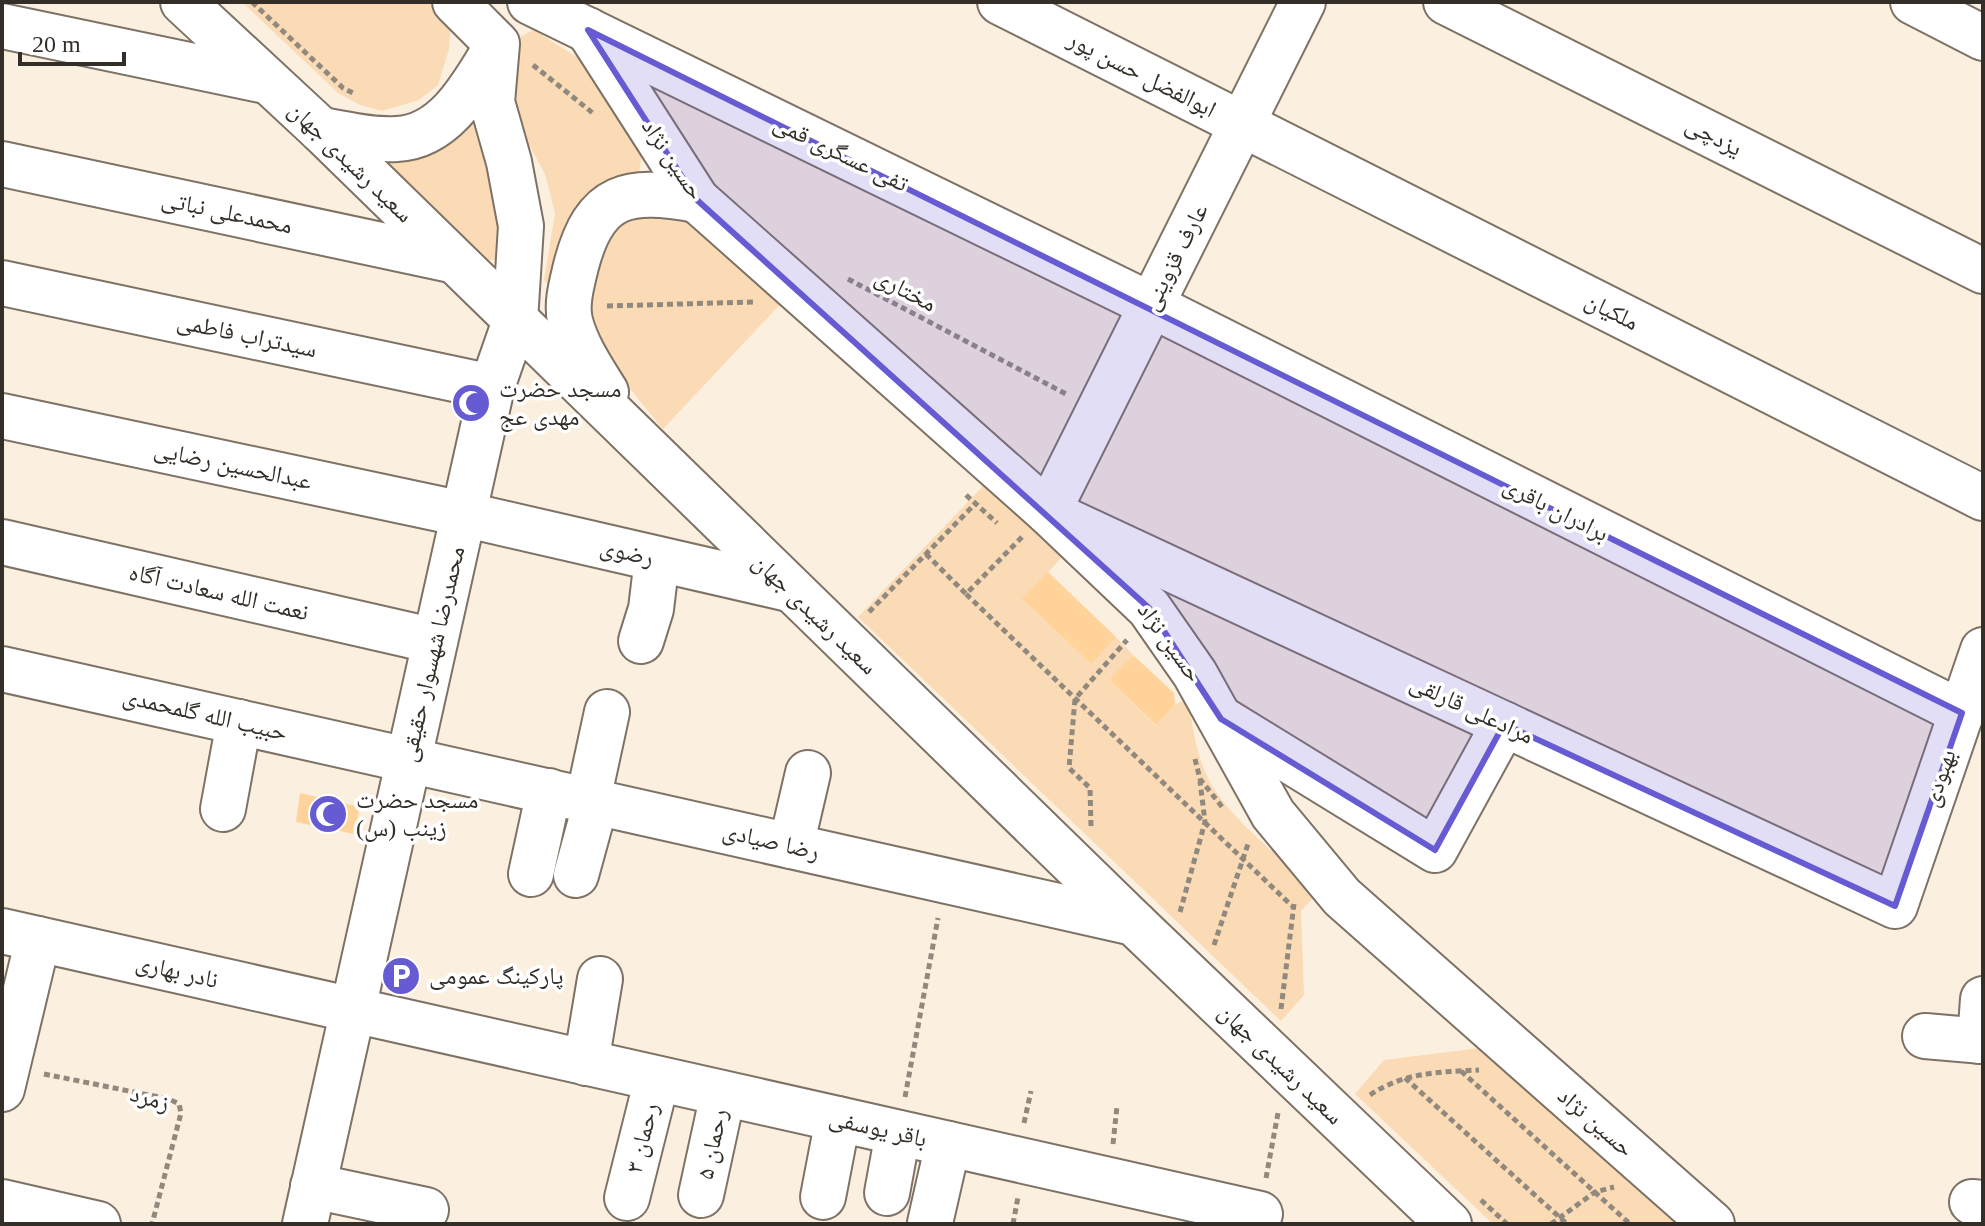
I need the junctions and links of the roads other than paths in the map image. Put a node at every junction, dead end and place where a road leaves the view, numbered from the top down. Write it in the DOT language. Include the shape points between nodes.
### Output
graph roads {
  1 [pos="183,2"];
  2 [pos="455,2"];
  3 [pos="519,2"];
  4 [pos="530,2"];
  5 [pos="1000,2"];
  6 [pos="1303,2"];
  7 [pos="1446,2"];
  8 [pos="1913,2"];
  9 [pos="2,26"];
  10 [pos="588,30"];
  11 [pos="1983,38"];
  12 [pos="497,44"];
  13 [pos="267,81"];
  14 [pos="1242,124"];
  15 [pos="321,130"];
  16 [pos="2,164"];
  17 [pos="697,200"];
  18 [pos="451,260"];
  19 [pos="1983,271"];
  20 [pos="2,283"];
  21 [pos="1151,305"];
  22 [pos="515,321"];
  23 [pos="492,387"];
  24 [pos="2,416"];
  25 [pos="633,435"];
  26 [pos="1983,498"];
  27 [pos="463,514"];
  28 [pos="1032,532"];
  29 [pos="2,542"];
  30 [pos="657,559"];
  31 [pos="790,589"];
  32 [pos="435,641"];
  33 [pos="641,641"];
  34 [pos="2,669"];
  35 [pos="1976,679"];
  36 [pos="607,712"];
  37 [pos="1221,719"];
  38 [pos="239,722"];
  39 [pos="1504,724"];
  40 [pos="408,760"];
  41 [pos="808,773"];
  42 [pos="578,798"];
  43 [pos="223,809"];
  44 [pos="791,846"];
  45 [pos="531,874"];
  46 [pos="576,875"];
  47 [pos="1895,906"];
  48 [pos="1151,913"];
  49 [pos="20,935"];
  50 [pos="600,979"];
  51 [pos="353,1011"];
  52 [pos="1982,1027"];
  53 [pos="1925,1036"];
  54 [pos="586,1063"];
  55 [pos="4,1074"];
  56 [pos="657,1079"];
  57 [pos="723,1094"];
  58 [pos="838,1119"];
  59 [pos="898,1133"];
  60 [pos="948,1144"];
  61 [pos="887,1193"];
  62 [pos="701,1195"];
  63 [pos="823,1197"];
  64 [pos="627,1198"];
  65 [pos="2,1202"];
  66 [pos="309,1205"];
  67 [pos="1461,1208"];
  68 [pos="426,1210"];
  69 [pos="1179,1210"];
  70 [pos="1260,1214"];
  71 [pos="930,1223"];
  72 [pos="98,1224"];
  73 [pos="1712,1224"];
  1 -- 13 [label="street, سعید رشیدی جهان"];
  2 -- 12 [label="street"];
  3 -- 12 [label="street"];
  4 -- 10 [label="street, تفی عسگری قمی"];
  5 -- 14 [label="street, ابوالفضل حسن پور"];
  6 -- 14 [label="street, عارف قزوینی"];
  7 -- 19 [label="street, یزدچی"];
  8 -- 11 [label="street"];
  9 -- 13 [label="street"];
  10 -- 17 [label="street, حسین نژاد"];
  10 -- 21 [label="street, تفی عسگری قمی"];
  12 -- 15 [label="street" via="463,101 427,131 398,139"];
  12 -- 22 [label="street, محمدرضا شهسوار حقیقی" via="492,102 521,226"];
  13 -- 15 [label="street, سعید رشیدی جهان"];
  14 -- 21 [label="street, عارف قزوینی"];
  14 -- 26 [label="street, ملکیان"];
  15 -- 18 [label="street, سعید رشیدی جهان"];
  16 -- 18 [label="street, محمدعلی نباتی"];
  17 -- 25 [label="street" via="660,194 627,197 601,210 589,227 570,286 570,320 586,359"];
  17 -- 28 [label="street, حسین نژاد"];
  18 -- 22 [label="street, سعید رشیدی جهان"];
  20 -- 23 [label="street, سیدتراب فاطمی"];
  21 -- 28 [label="street, عارف قزوینی"];
  21 -- 35 [label="street, برادران باقری"];
  22 -- 23 [label="street, محمدرضا شهسوار حقیقی"];
  22 -- 25 [label="street, سعید رشیدی جهان"];
  23 -- 27 [label="street, محمدرضا شهسوار حقیقی"];
  24 -- 27 [label="street, عبدالحسین رضایی"];
  25 -- 31 [label="street, سعید رشیدی جهان"];
  27 -- 30 [label="street, رضوی"];
  27 -- 32 [label="street, محمدرضا شهسوار حقیقی"];
  28 -- 37 [label="street, حسین نژاد" via="1149,608"];
  28 -- 39 [label="street, مرادعلی قارلقی"];
  29 -- 32 [label="street, نعمت الله سعادت آگاه"];
  30 -- 31 [label="street, رضوی"];
  30 -- 33 [label="street"];
  31 -- 48 [label="street, سعید رشیدی جهان"];
  32 -- 40 [label="street, محمدرضا شهسوار حقیقی"];
  34 -- 38 [label="street, حبیب الله گلمحمدی"];
  35 -- 47 [label="street, بهبودی"];
  36 -- 42 [label="street"];
  37 -- 39 [label="street" via="1435,850"];
  37 -- 73 [label="street, حسین نژاد" via="1273,814 1342,897"];
  38 -- 40 [label="street, حبیب الله گلمحمدی"];
  38 -- 43 [label="street"];
  39 -- 47 [label="street, مرادعلی قارلقی"];
  40 -- 42 [label="street, رضا صیادی"];
  40 -- 51 [label="street, محمدرضا شهسوار حقیقی"];
  41 -- 44 [label="street"];
  42 -- 44 [label="street, رضا صیادی"];
  42 -- 45 [label="street"];
  42 -- 46 [label="street"];
  44 -- 48 [label="street, رضا صیادی" via="945,881"];
  48 -- 67 [label="street, سعید رشیدی جهان" via="1286,1069"];
  49 -- 51 [label="street, نادر بهاری"];
  49 -- 55 [label="street"];
  50 -- 54 [label="street"];
  51 -- 54 [label="street, باقر یوسفی"];
  51 -- 66 [label="street, محمدرضا شهسوار حقیقی"];
  52 -- 53 [label="street"];
  54 -- 56 [label="street, باقر یوسفی"];
  56 -- 57 [label="street, باقر یوسفی"];
  56 -- 64 [label="street, رحمان ۳"];
  57 -- 58 [label="street, باقر یوسفی"];
  57 -- 62 [label="street, رحمان ۵"];
  58 -- 59 [label="street, باقر یوسفی"];
  58 -- 63 [label="street"];
  59 -- 60 [label="street, باقر یوسفی"];
  59 -- 61 [label="street"];
  60 -- 69 [label="street, باقر یوسفی"];
  60 -- 71 [label="street"];
  65 -- 72 [label="street"];
  66 -- 68 [label="street"];
  69 -- 70 [label="street, باقر یوسفی"];
}
